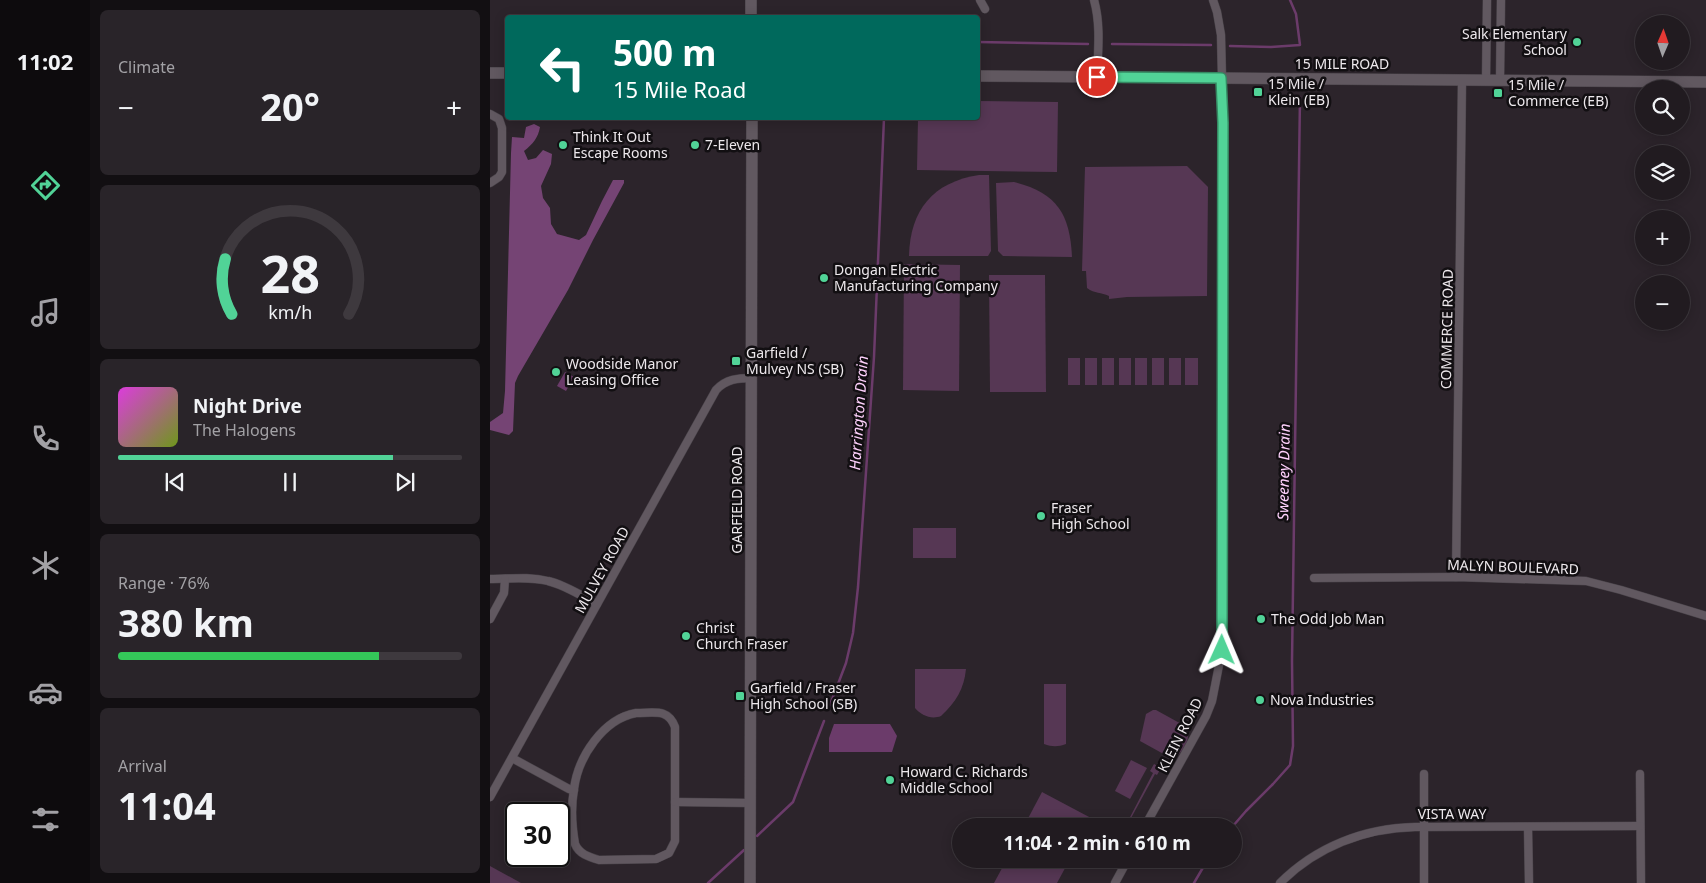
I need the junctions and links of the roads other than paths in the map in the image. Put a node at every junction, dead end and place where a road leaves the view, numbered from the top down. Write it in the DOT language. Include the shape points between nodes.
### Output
graph roads {
  1 [pos="751,0"];
  2 [pos="980,0"];
  3 [pos="1094,0"];
  4 [pos="1213,0"];
  5 [pos="1487,0"];
  6 [pos="1501,0"];
  7 [pos="985,9"];
  8 [pos="751,15"];
  9 [pos="490,73"];
  10 [pos="505,73"];
  11 [pos="980,76"];
  12 [pos="1097,77"];
  13 [pos="1221,78"];
  14 [pos="1462,80"];
  15 [pos="1486,81"];
  16 [pos="1500,81"];
  17 [pos="1706,82"];
  18 [pos="490,114"];
  19 [pos="752,120"];
  20 [pos="490,183"];
  21 [pos="752,378"];
  22 [pos="1456,577"];
  23 [pos="490,578"];
  24 [pos="1314,578"];
  25 [pos="504,579"];
  26 [pos="597,604"];
  27 [pos="1706,616"];
  28 [pos="490,619"];
  29 [pos="512,758"];
  30 [pos="1424,774"];
  31 [pos="1640,774"];
  32 [pos="574,790"];
  33 [pos="490,797"];
  34 [pos="675,802"];
  35 [pos="751,802"];
  36 [pos="1149,818"];
  37 [pos="1640,826"];
  38 [pos="1424,827"];
  39 [pos="1528,827"];
  40 [pos="1123,868"];
  41 [pos="750,883"];
  42 [pos="1115,883"];
  43 [pos="1280,883"];
  44 [pos="1424,883"];
  45 [pos="1528,883"];
  46 [pos="1640,883"];
  1 -- 8 [label="main road"];
  2 -- 7 [label="street"];
  3 -- 12 [label="street" via="1099,36"];
  4 -- 13 [label="street, KLEIN ROAD" via="1221,35"];
  5 -- 15 [label="street"];
  6 -- 16 [label="street"];
  9 -- 10 [label="main road"];
  11 -- 12 [label="main road, 15 MILE ROAD"];
  12 -- 13 [label="main road, 15 MILE ROAD"];
  13 -- 14 [label="main road, 15 MILE ROAD"];
  13 -- 36 [label="street, KLEIN ROAD" via="1221,657 1206,716"];
  14 -- 15 [label="main road, 15 MILE ROAD"];
  14 -- 22 [label="street, COMMERCE ROAD"];
  15 -- 16 [label="main road, 15 MILE ROAD"];
  16 -- 17 [label="main road, 15 MILE ROAD"];
  18 -- 20 [label="street" via="502,123 502,172"];
  19 -- 21 [label="main road, GARFIELD ROAD"];
  21 -- 26 [label="street, MULVEY ROAD" via="726,381 716,390"];
  21 -- 35 [label="main road, GARFIELD ROAD"];
  22 -- 24 [label="street, MALYN BOULEVARD"];
  22 -- 27 [label="street, MALYN BOULEVARD" via="1586,581"];
  23 -- 25 [label="street"];
  25 -- 26 [label="street" via="549,581"];
  25 -- 28 [label="street" via="504,593"];
  26 -- 29 [label="street, MULVEY ROAD"];
  29 -- 32 [label="street"];
  29 -- 33 [label="street, MULVEY ROAD"];
  30 -- 38 [label="street"];
  31 -- 37 [label="street"];
  32 -- 34 [label="street" via="574,844 583,854 599,860 656,859 668,853 675,841"];
  32 -- 34 [label="street" via="582,762 604,729 624,715 659,713 671,717 675,727"];
  34 -- 35 [label="street"];
  35 -- 41 [label="main road, GARFIELD ROAD"];
  37 -- 39 [label="street, VISTA WAY"];
  37 -- 46 [label="street"];
  38 -- 39 [label="street, VISTA WAY"];
  38 -- 43 [label="street, VISTA WAY" via="1383,829 1347,839 1324,849"];
  38 -- 44 [label="street"];
  39 -- 45 [label="street"];
  40 -- 42 [label="street"];
}
